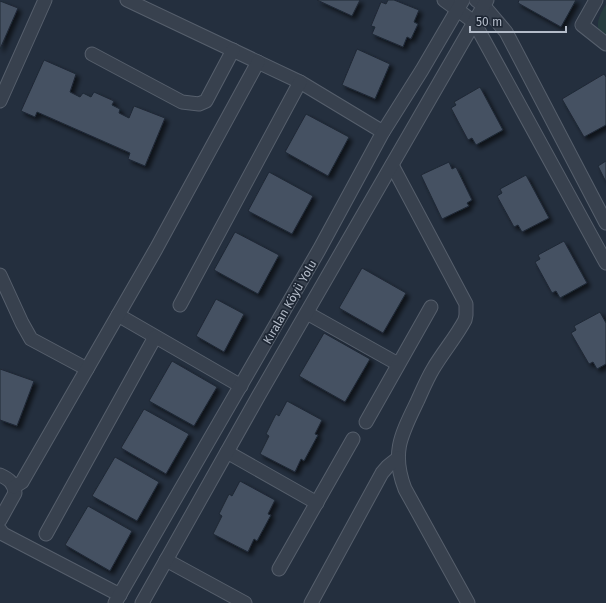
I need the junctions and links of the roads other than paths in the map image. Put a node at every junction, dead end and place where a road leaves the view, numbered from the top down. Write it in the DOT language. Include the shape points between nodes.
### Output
graph roads {
  1 [pos="45,0"];
  2 [pos="127,0"];
  3 [pos="444,0"];
  4 [pos="596,0"];
  5 [pos="482,2"];
  6 [pos="460,4"];
  7 [pos="474,22"];
  8 [pos="606,44"];
  9 [pos="233,50"];
  10 [pos="92,54"];
  11 [pos="258,62"];
  12 [pos="300,82"];
  13 [pos="4,83"];
  14 [pos="0,101"];
  15 [pos="383,132"];
  16 [pos="392,165"];
  17 [pos="606,223"];
  18 [pos="606,263"];
  19 [pos="0,275"];
  20 [pos="180,305"];
  21 [pos="431,307"];
  22 [pos="307,313"];
  23 [pos="118,315"];
  24 [pos="156,337"];
  25 [pos="398,364"];
  26 [pos="87,369"];
  27 [pos="241,386"];
  28 [pos="366,422"];
  29 [pos="353,439"];
  30 [pos="227,452"];
  31 [pos="398,458"];
  32 [pos="0,475"];
  33 [pos="14,487"];
  34 [pos="317,503"];
  35 [pos="0,520"];
  36 [pos="0,530"];
  37 [pos="46,534"];
  38 [pos="166,560"];
  39 [pos="279,569"];
  40 [pos="117,599"];
  41 [pos="142,603"];
  42 [pos="245,603"];
  43 [pos="311,603"];
  44 [pos="468,603"];
  1 -- 13 [label="street"];
  2 -- 9 [label="street"];
  3 -- 6 [label="street"];
  4 -- 8 [label="street" via="582,25"];
  5 -- 7 [label="street, Kıralan Köyü Yolu"];
  5 -- 17 [label="street" via="506,32"];
  6 -- 7 [label="street"];
  6 -- 15 [label="street, Kıralan Köyü Yolu"];
  7 -- 16 [label="street, Kıralan Köyü Yolu"];
  7 -- 18 [label="street"];
  9 -- 10 [label="street" via="206,101 198,104 182,102"];
  9 -- 11 [label="street"];
  11 -- 12 [label="street"];
  11 -- 23 [label="street"];
  12 -- 15 [label="street"];
  12 -- 20 [label="street"];
  13 -- 14 [label="street"];
  15 -- 27 [label="street, Kıralan Köyü Yolu"];
  16 -- 22 [label="street, Kıralan Köyü Yolu"];
  16 -- 31 [label="street" via="467,310 463,325 433,369 406,425"];
  19 -- 26 [label="street" via="31,338"];
  21 -- 25 [label="street"];
  22 -- 25 [label="street"];
  22 -- 30 [label="street, Kıralan Köyü Yolu"];
  23 -- 24 [label="street"];
  23 -- 26 [label="street"];
  24 -- 27 [label="street"];
  24 -- 37 [label="street"];
  25 -- 28 [label="street"];
  26 -- 33 [label="street" via="22,482"];
  27 -- 40 [label="street, Kıralan Köyü Yolu"];
  29 -- 34 [label="street"];
  30 -- 34 [label="street"];
  30 -- 38 [label="street, Kıralan Köyü Yolu"];
  31 -- 43 [label="street" via="382,473"];
  31 -- 44 [label="street" via="405,489"];
  32 -- 33 [label="street" via="9,480"];
  33 -- 35 [label="street" via="15,493"];
  34 -- 39 [label="street"];
  36 -- 40 [label="street"];
  38 -- 41 [label="street, Kıralan Köyü Yolu"];
  38 -- 42 [label="street"];
}
